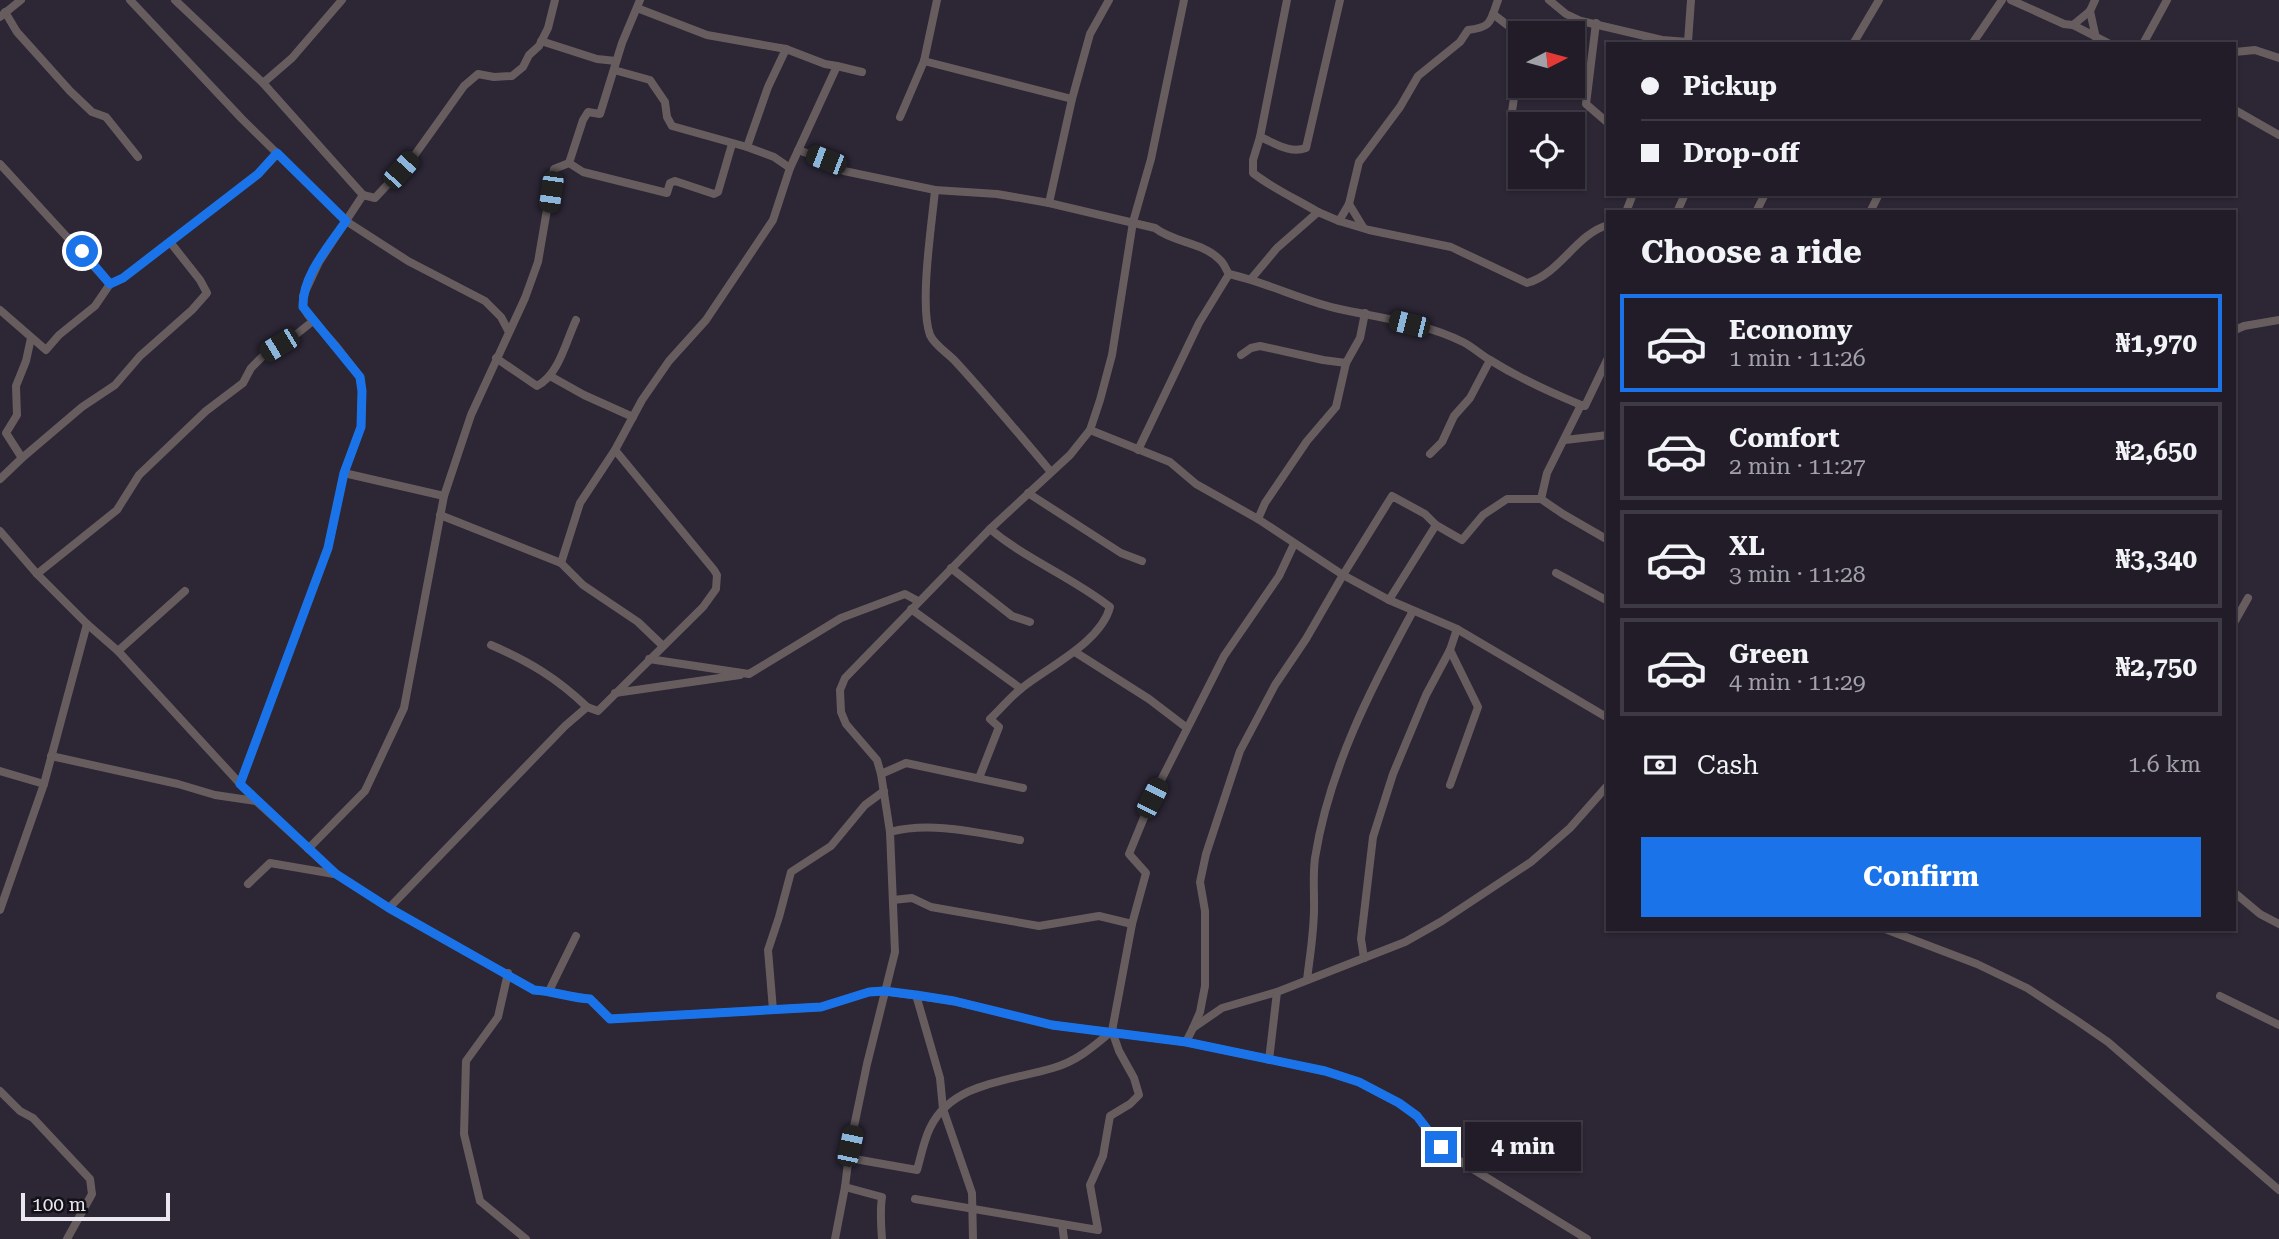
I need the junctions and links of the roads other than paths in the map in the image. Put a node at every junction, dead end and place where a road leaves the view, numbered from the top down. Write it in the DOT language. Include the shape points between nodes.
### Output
graph roads {
  1 [pos="21,0"];
  2 [pos="130,0"];
  3 [pos="175,0"];
  4 [pos="342,0"];
  5 [pos="555,0"];
  6 [pos="937,0"];
  7 [pos="1109,0"];
  8 [pos="1184,0"];
  9 [pos="1287,0"];
  10 [pos="1340,0"];
  11 [pos="1498,0"];
  12 [pos="1549,0"];
  13 [pos="1691,0"];
  14 [pos="1879,0"];
  15 [pos="2001,0"];
  16 [pos="2011,0"];
  17 [pos="2095,0"];
  18 [pos="2168,0"];
  19 [pos="639,4"];
  20 [pos="2090,11"];
  21 [pos="1493,14"];
  22 [pos="2,15"];
  23 [pos="1596,23"];
  24 [pos="2073,25"];
  25 [pos="2096,38"];
  26 [pos="541,41"];
  27 [pos="1680,42"];
  28 [pos="1689,42"];
  29 [pos="1854,42"];
  30 [pos="1973,42"];
  31 [pos="2105,42"];
  32 [pos="2144,42"];
  33 [pos="786,49"];
  34 [pos="2236,52"];
  35 [pos="2279,58"];
  36 [pos="924,61"];
  37 [pos="615,65"];
  38 [pos="837,66"];
  39 [pos="862,72"];
  40 [pos="264,83"];
  41 [pos="1072,99"];
  42 [pos="2236,111"];
  43 [pos="1512,112"];
  44 [pos="900,117"];
  45 [pos="1606,121"];
  46 [pos="2279,135"];
  47 [pos="1260,137"];
  48 [pos="732,144"];
  49 [pos="747,147"];
  50 [pos="798,150"];
  51 [pos="277,153"];
  52 [pos="138,157"];
  53 [pos="569,163"];
  54 [pos="0,164"];
  55 [pos="790,168"];
  56 [pos="935,190"];
  57 [pos="363,195"];
  58 [pos="1049,202"];
  59 [pos="1349,204"];
  60 [pos="1318,212"];
  61 [pos="346,221"];
  62 [pos="1339,221"];
  63 [pos="1133,222"];
  64 [pos="1606,226"];
  65 [pos="1363,227"];
  66 [pos="170,242"];
  67 [pos="1229,274"];
  68 [pos="1251,279"];
  69 [pos="110,284"];
  70 [pos="0,310"];
  71 [pos="1365,313"];
  72 [pos="576,320"];
  73 [pos="2279,320"];
  74 [pos="313,321"];
  75 [pos="2236,330"];
  76 [pos="509,332"];
  77 [pos="31,338"];
  78 [pos="1241,355"];
  79 [pos="496,358"];
  80 [pos="1490,360"];
  81 [pos="1606,362"];
  82 [pos="1346,363"];
  83 [pos="550,376"];
  84 [pos="1581,405"];
  85 [pos="633,417"];
  86 [pos="1090,430"];
  87 [pos="1606,435"];
  88 [pos="1564,440"];
  89 [pos="615,450"];
  90 [pos="1138,450"];
  91 [pos="1430,454"];
  92 [pos="22,458"];
  93 [pos="1051,472"];
  94 [pos="344,473"];
  95 [pos="0,479"];
  96 [pos="1028,493"];
  97 [pos="444,496"];
  98 [pos="1541,499"];
  99 [pos="440,515"];
  100 [pos="1258,519"];
  101 [pos="1436,525"];
  102 [pos="990,529"];
  103 [pos="0,531"];
  104 [pos="1606,539"];
  105 [pos="1294,544"];
  106 [pos="1142,561"];
  107 [pos="561,563"];
  108 [pos="951,568"];
  109 [pos="1556,573"];
  110 [pos="37,574"];
  111 [pos="1343,575"];
  112 [pos="185,591"];
  113 [pos="2248,598"];
  114 [pos="1389,600"];
  115 [pos="1606,600"];
  116 [pos="918,601"];
  117 [pos="911,609"];
  118 [pos="1413,611"];
  119 [pos="2236,619"];
  120 [pos="1030,622"];
  121 [pos="87,624"];
  122 [pos="1457,629"];
  123 [pos="491,645"];
  124 [pos="662,645"];
  125 [pos="1450,650"];
  126 [pos="118,651"];
  127 [pos="1075,652"];
  128 [pos="649,659"];
  129 [pos="749,674"];
  130 [pos="1020,688"];
  131 [pos="615,693"];
  132 [pos="587,707"];
  133 [pos="1606,717"];
  134 [pos="1188,728"];
  135 [pos="51,756"];
  136 [pos="0,771"];
  137 [pos="881,774"];
  138 [pos="979,778"];
  139 [pos="44,784"];
  140 [pos="240,784"];
  141 [pos="1450,785"];
  142 [pos="1606,787"];
  143 [pos="1023,788"];
  144 [pos="884,791"];
  145 [pos="256,801"];
  146 [pos="890,832"];
  147 [pos="1020,840"];
  148 [pos="308,849"];
  149 [pos="336,874"];
  150 [pos="248,884"];
  151 [pos="2236,894"];
  152 [pos="893,900"];
  153 [pos="389,908"];
  154 [pos="0,909"];
  155 [pos="1132,923"];
  156 [pos="2279,924"];
  157 [pos="1890,931"];
  158 [pos="576,936"];
  159 [pos="1364,958"];
  160 [pos="508,973"];
  161 [pos="1307,980"];
  162 [pos="549,991"];
  163 [pos="884,991"];
  164 [pos="1277,992"];
  165 [pos="916,995"];
  166 [pos="2220,996"];
  167 [pos="774,1010"];
  168 [pos="2279,1025"];
  169 [pos="1193,1028"];
  170 [pos="1112,1031"];
  171 [pos="1186,1042"];
  172 [pos="1269,1060"];
  173 [pos="0,1091"];
  174 [pos="943,1109"];
  175 [pos="849,1158"];
  176 [pos="845,1187"];
  177 [pos="2279,1191"];
  178 [pos="915,1199"];
  179 [pos="971,1210"];
  180 [pos="1062,1224"];
  181 [pos="67,1239"];
  182 [pos="526,1239"];
  183 [pos="835,1239"];
  184 [pos="882,1239"];
  185 [pos="973,1239"];
  186 [pos="1064,1239"];
  187 [pos="1587,1239"];
  1 -- 22 [label="street"];
  2 -- 51 [label="street"];
  3 -- 40 [label="street"];
  4 -- 40 [label="street"];
  5 -- 26 [label="street"];
  6 -- 36 [label="street"];
  7 -- 41 [label="street" via="1090,34"];
  8 -- 63 [label="street"];
  9 -- 47 [label="street"];
  10 -- 47 [label="street" via="1306,148 1288,149"];
  11 -- 21 [label="street"];
  12 -- 23 [label="street" via="1566,14"];
  13 -- 28 [label="street"];
  14 -- 29 [label="street"];
  15 -- 30 [label="street"];
  16 -- 24 [label="street"];
  17 -- 20 [label="street"];
  18 -- 32 [label="street"];
  19 -- 33 [label="street" via="707,35"];
  19 -- 37 [label="street"];
  20 -- 24 [label="street"];
  20 -- 25 [label="street"];
  21 -- 43 [label="street" via="1519,34"];
  21 -- 59 [label="street" via="1491,23 1468,30 1418,76 1359,162"];
  22 -- 52 [label="street" via="92,113 106,117"];
  23 -- 27 [label="street"];
  23 -- 45 [label="street" via="1586,104"];
  24 -- 25 [label="street"];
  25 -- 31 [label="street"];
  26 -- 37 [label="street"];
  26 -- 57 [label="street" via="512,76 478,74 464,86 414,156 375,198"];
  33 -- 38 [label="street"];
  33 -- 49 [label="street"];
  34 -- 35 [label="street" via="2255,50"];
  36 -- 41 [label="street"];
  36 -- 44 [label="street"];
  37 -- 48 [label="street" via="650,80 665,102 672,125"];
  37 -- 53 [label="street" via="600,114 588,112"];
  38 -- 39 [label="street"];
  38 -- 50 [label="street"];
  40 -- 57 [label="street"];
  41 -- 58 [label="street"];
  42 -- 46 [label="street"];
  47 -- 60 [label="street" via="1253,173"];
  48 -- 49 [label="street"];
  48 -- 53 [label="street" via="714,194 675,181 667,193 583,172"];
  49 -- 55 [label="street"];
  50 -- 55 [label="street"];
  50 -- 56 [label="street" via="844,171"];
  51 -- 61 [label="street"];
  51 -- 66 [label="street" via="258,174"];
  53 -- 76 [label="street" via="554,169 538,262"];
  54 -- 69 [label="street"];
  55 -- 85 [label="street" via="773,220"];
  56 -- 58 [label="street"];
  56 -- 93 [label="street" via="926,299 930,333"];
  57 -- 61 [label="street"];
  58 -- 63 [label="street"];
  59 -- 62 [label="street"];
  59 -- 65 [label="street"];
  60 -- 62 [label="street"];
  60 -- 68 [label="street" via="1277,248"];
  61 -- 74 [label="street" via="303,296 303,307"];
  61 -- 76 [label="street" via="408,261 485,301"];
  62 -- 65 [label="street"];
  63 -- 67 [label="street" via="1206,251 1220,259"];
  63 -- 86 [label="street" via="1112,355"];
  64 -- 65 [label="street" via="1527,283 1451,247"];
  66 -- 69 [label="street"];
  66 -- 92 [label="street" via="207,293 115,385"];
  67 -- 68 [label="street"];
  67 -- 90 [label="street" via="1199,323"];
  68 -- 71 [label="street" via="1334,308"];
  69 -- 77 [label="street" via="95,306 46,350"];
  70 -- 77 [label="street"];
  71 -- 80 [label="street" via="1438,332"];
  71 -- 82 [label="street" via="1360,338"];
  72 -- 83 [label="street"];
  73 -- 75 [label="street"];
  74 -- 94 [label="street" via="362,383 361,427"];
  74 -- 110 [label="street" via="265,354 243,383 206,411 139,475 117,510"];
  76 -- 79 [label="street"];
  77 -- 92 [label="street" via="16,386 17,415 6,433"];
  78 -- 82 [label="street" via="1260,346"];
  79 -- 83 [label="street" via="537,386"];
  79 -- 97 [label="street"];
  80 -- 84 [label="street"];
  80 -- 91 [label="street" via="1470,398"];
  81 -- 84 [label="street"];
  82 -- 100 [label="street" via="1333,414 1307,442"];
  83 -- 85 [label="street"];
  84 -- 88 [label="street"];
  85 -- 89 [label="street"];
  86 -- 90 [label="street"];
  86 -- 93 [label="street"];
  87 -- 88 [label="street"];
  88 -- 98 [label="street" via="1547,473"];
  89 -- 107 [label="street" via="580,503"];
  89 -- 124 [label="street" via="717,575 716,589 703,607"];
  90 -- 100 [label="street" via="1170,462 1196,484"];
  92 -- 95 [label="street"];
  93 -- 96 [label="street"];
  94 -- 97 [label="street"];
  94 -- 140 [label="street" via="328,548"];
  96 -- 102 [label="street"];
  96 -- 106 [label="street" via="1121,553"];
  97 -- 99 [label="street"];
  98 -- 101 [label="street" via="1507,499 1483,515 1462,540"];
  98 -- 104 [label="street"];
  99 -- 107 [label="street"];
  99 -- 148 [label="street" via="404,708 366,791"];
  100 -- 105 [label="street"];
  101 -- 111 [label="street" via="1392,496"];
  101 -- 114 [label="street"];
  102 -- 108 [label="street"];
  102 -- 127 [label="street" via="1013,549 1110,607 1108,617"];
  103 -- 110 [label="street"];
  105 -- 111 [label="street"];
  105 -- 134 [label="street" via="1279,576 1224,656"];
  107 -- 124 [label="street"];
  108 -- 116 [label="street"];
  108 -- 120 [label="street" via="1012,616"];
  109 -- 115 [label="street"];
  110 -- 121 [label="street"];
  111 -- 114 [label="street"];
  111 -- 169 [label="street" via="1240,751 1200,882 1205,911 1205,986"];
  112 -- 126 [label="street"];
  113 -- 119 [label="street"];
  114 -- 118 [label="street"];
  116 -- 117 [label="street"];
  116 -- 129 [label="street" via="905,594 841,618"];
  117 -- 130 [label="street"];
  117 -- 137 [label="street" via="845,678 840,690 846,724 872,752"];
  118 -- 122 [label="street"];
  118 -- 161 [label="street" via="1353,731 1328,796 1312,883 1315,898"];
  121 -- 126 [label="street"];
  121 -- 135 [label="street"];
  122 -- 125 [label="street"];
  122 -- 133 [label="street"];
  123 -- 132 [label="street" via="537,667"];
  124 -- 128 [label="street"];
  125 -- 141 [label="street" via="1478,707"];
  125 -- 159 [label="street" via="1421,706 1373,837 1361,939"];
  126 -- 140 [label="street"];
  127 -- 130 [label="street"];
  127 -- 134 [label="street"];
  128 -- 129 [label="street"];
  128 -- 131 [label="street"];
  129 -- 131 [label="street"];
  130 -- 138 [label="street" via="990,719 999,727"];
  131 -- 132 [label="street" via="598,711"];
  132 -- 153 [label="street"];
  134 -- 155 [label="street" via="1129,854 1146,873"];
  135 -- 139 [label="street"];
  135 -- 145 [label="street"];
  136 -- 139 [label="street"];
  137 -- 138 [label="street" via="906,763"];
  137 -- 144 [label="street"];
  138 -- 143 [label="street"];
  139 -- 154 [label="street"];
  140 -- 145 [label="street"];
  142 -- 159 [label="street" via="1531,862 1442,921"];
  144 -- 146 [label="street"];
  144 -- 167 [label="street" via="865,805 831,846 791,872 768,950"];
  145 -- 148 [label="street"];
  146 -- 147 [label="street" via="954,829"];
  146 -- 152 [label="street"];
  148 -- 149 [label="street"];
  149 -- 150 [label="street" via="270,863"];
  149 -- 153 [label="street"];
  151 -- 156 [label="street"];
  152 -- 155 [label="street" via="912,898 931,906 1039,926 1099,916"];
  152 -- 163 [label="street" via="895,957"];
  153 -- 160 [label="street"];
  155 -- 170 [label="street"];
  157 -- 177 [label="street" via="1977,964 2027,988 2076,1020 2108,1042"];
  158 -- 162 [label="street"];
  159 -- 161 [label="street"];
  160 -- 162 [label="street" via="534,990"];
  160 -- 182 [label="street" via="498,1017 466,1061 464,1134 480,1202"];
  161 -- 164 [label="street"];
  162 -- 167 [label="street" via="590,999 610,1019"];
  163 -- 165 [label="street"];
  163 -- 167 [label="street" via="821,1007"];
  163 -- 175 [label="street"];
  164 -- 169 [label="street" via="1222,1008"];
  164 -- 172 [label="street"];
  165 -- 170 [label="street" via="1052,1025"];
  165 -- 174 [label="street" via="940,1078"];
  166 -- 168 [label="street"];
  169 -- 171 [label="street"];
  170 -- 171 [label="street"];
  170 -- 174 [label="street" via="1081,1057 994,1082 954,1099"];
  170 -- 180 [label="street" via="1139,1095 1110,1116 1103,1156 1090,1189 1098,1230"];
  171 -- 172 [label="street"];
  172 -- 187 [label="street" via="1359,1082 1399,1103 1458,1160"];
  173 -- 181 [label="street" via="33,1118 90,1179 92,1194"];
  174 -- 175 [label="street" via="930,1128 917,1170"];
  174 -- 179 [label="street" via="972,1193"];
  175 -- 176 [label="street"];
  176 -- 183 [label="street"];
  176 -- 184 [label="street" via="882,1197"];
  178 -- 179 [label="street"];
  179 -- 180 [label="street"];
  179 -- 185 [label="street"];
  180 -- 186 [label="street"];
}
